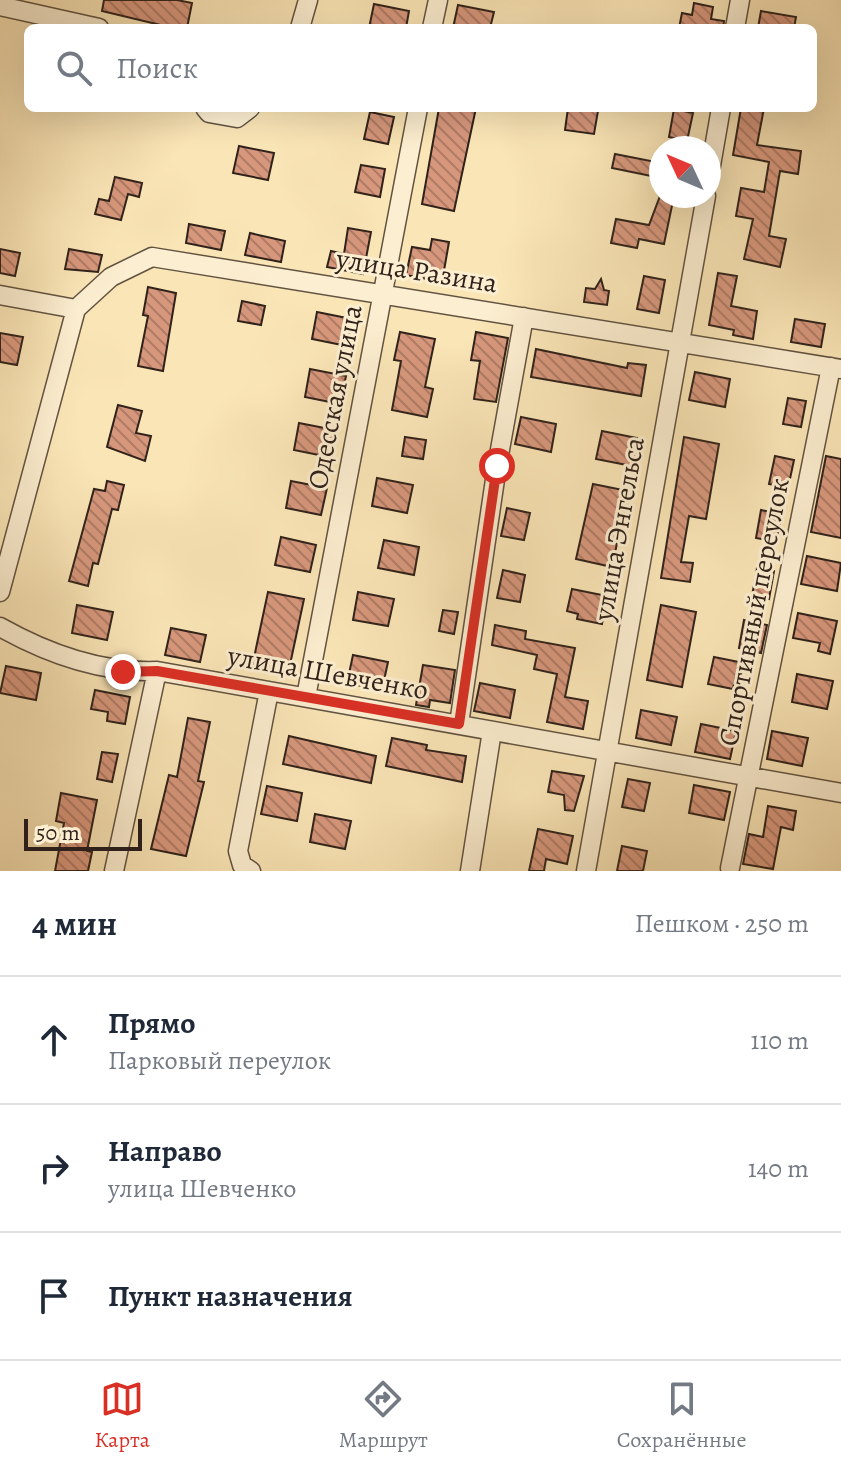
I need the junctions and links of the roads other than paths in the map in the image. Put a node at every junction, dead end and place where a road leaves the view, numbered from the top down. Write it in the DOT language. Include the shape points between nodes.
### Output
graph roads {
  1 [pos="308,0"];
  2 [pos="438,0"];
  3 [pos="740,0"];
  4 [pos="0,6"];
  5 [pos="81,24"];
  6 [pos="301,24"];
  7 [pos="433,24"];
  8 [pos="736,24"];
  9 [pos="208,112"];
  10 [pos="245,112"];
  11 [pos="417,112"];
  12 [pos="720,112"];
  13 [pos="716,136"];
  14 [pos="704,208"];
  15 [pos="383,294"];
  16 [pos="0,295"];
  17 [pos="76,309"];
  18 [pos="524,317"];
  19 [pos="680,341"];
  20 [pos="836,368"];
  21 [pos="0,592"];
  22 [pos="0,627"];
  23 [pos="157,671"];
  24 [pos="269,691"];
  25 [pos="306,697"];
  26 [pos="459,724"];
  27 [pos="492,731"];
  28 [pos="609,752"];
  29 [pos="750,777"];
  30 [pos="841,793"];
  31 [pos="730,868"];
  32 [pos="114,871"];
  33 [pos="251,871"];
  34 [pos="470,871"];
  35 [pos="586,871"];
  1 -- 6 [label="street"];
  2 -- 7 [label="street"];
  3 -- 8 [label="street"];
  4 -- 5 [label="street"];
  9 -- 10 [label="street" via="237,118"];
  11 -- 15 [label="street, Одесская улица"];
  12 -- 13 [label="street"];
  14 -- 19 [label="street, улица Энгельса"];
  15 -- 17 [label="street, улица Разина" via="152,257 111,277"];
  15 -- 18 [label="street, улица Разина"];
  15 -- 25 [label="street, Одесская улица"];
  16 -- 17 [label="street"];
  17 -- 21 [label="street"];
  18 -- 19 [label="street, улица Разина"];
  18 -- 26 [label="street"];
  19 -- 20 [label="street, улица Разина"];
  19 -- 28 [label="street, улица Энгельса"];
  20 -- 29 [label="street, Спортивный переулок"];
  22 -- 23 [label="street, улица Шевченко" via="79,661 123,672"];
  23 -- 24 [label="street, улица Шевченко"];
  23 -- 32 [label="street"];
  24 -- 25 [label="street, улица Шевченко"];
  24 -- 33 [label="street" via="238,851 242,865"];
  25 -- 26 [label="street, улица Шевченко"];
  26 -- 27 [label="street, улица Шевченко"];
  27 -- 28 [label="street, улица Шевченко"];
  27 -- 34 [label="street"];
  28 -- 29 [label="street, улица Шевченко"];
  28 -- 35 [label="street, улица Энгельса"];
  29 -- 30 [label="street, улица Шевченко"];
  29 -- 31 [label="street, Спортивный переулок"];
}
